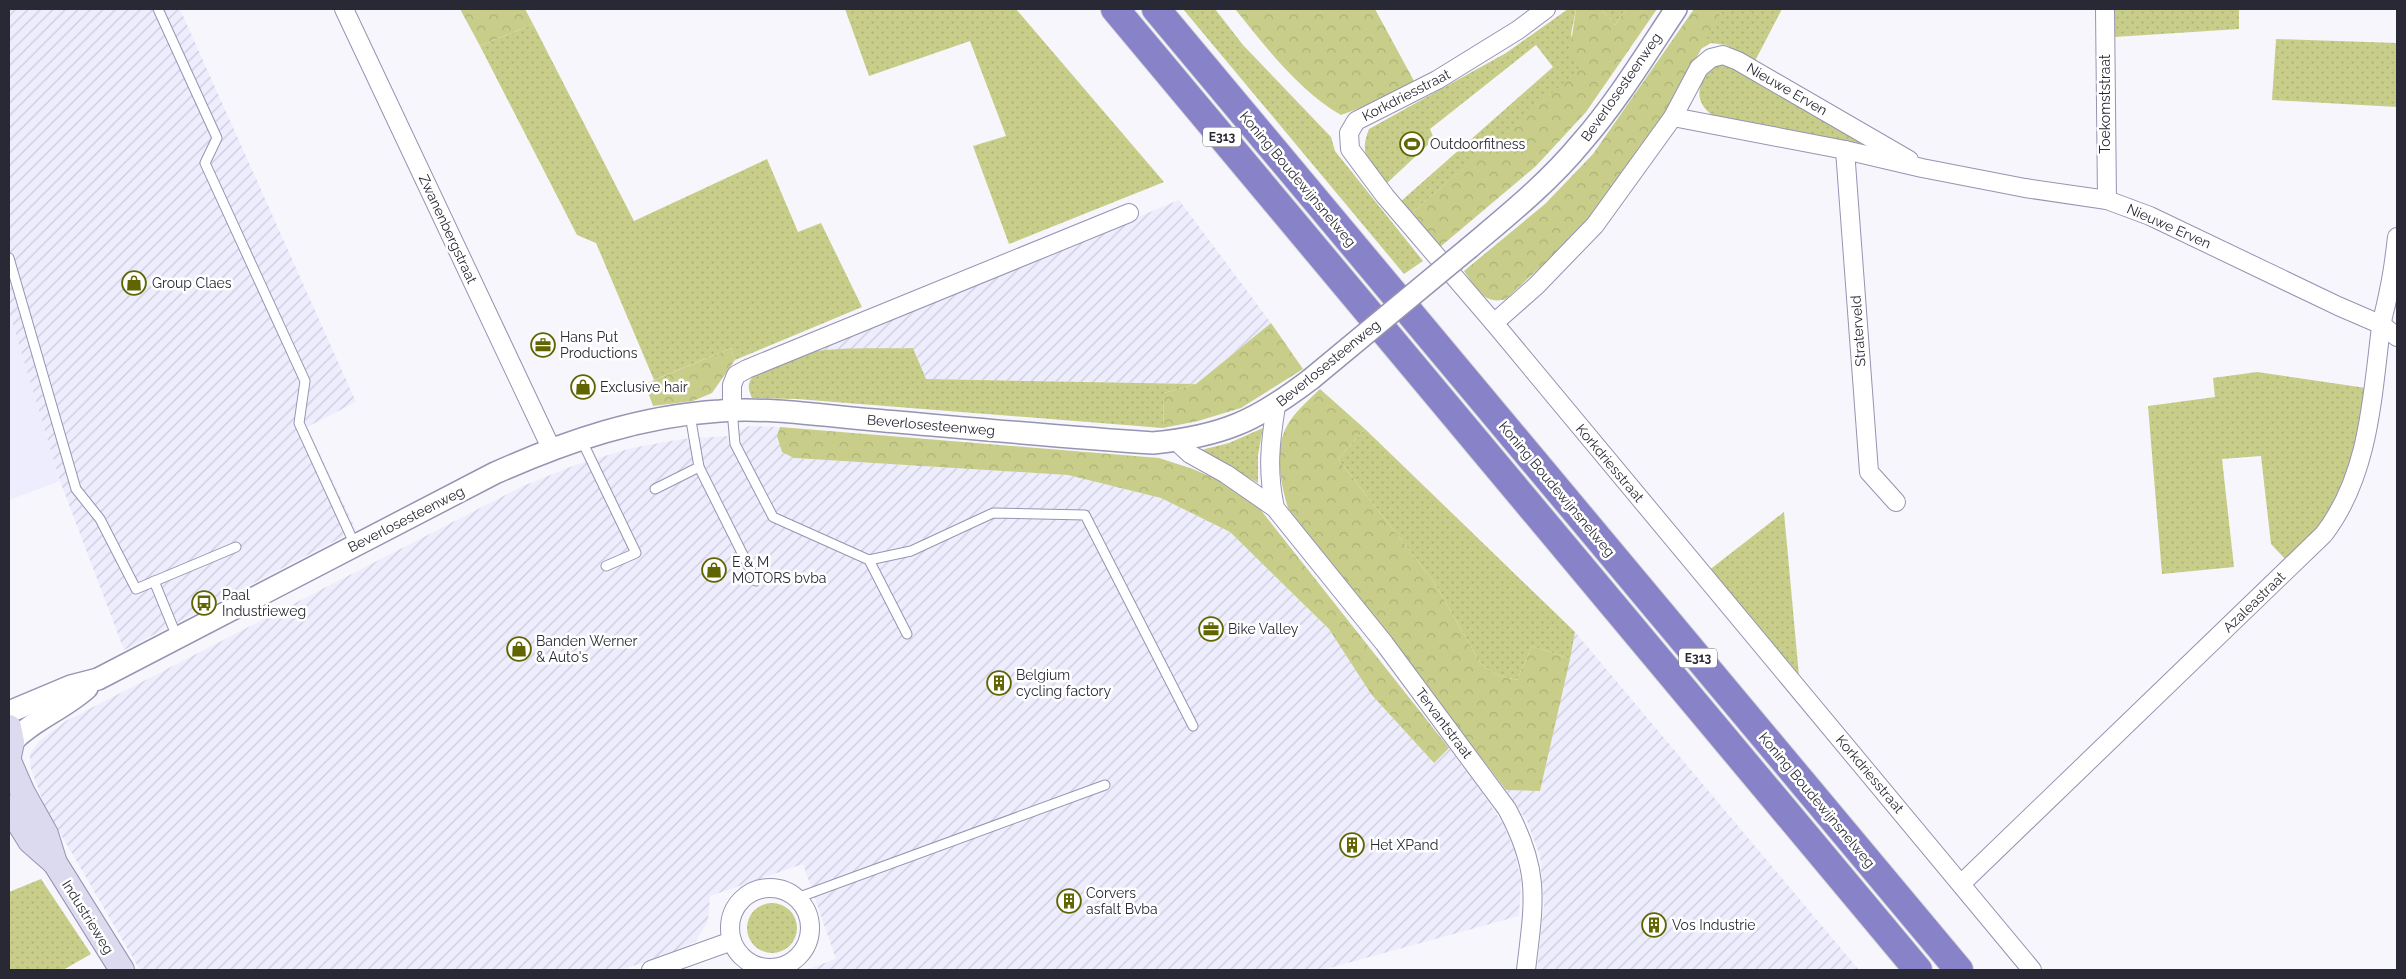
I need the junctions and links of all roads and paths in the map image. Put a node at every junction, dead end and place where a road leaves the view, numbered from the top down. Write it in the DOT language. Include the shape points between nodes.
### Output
graph roads {
  1 [pos="158,9"];
  2 [pos="344,9"];
  3 [pos="1115,9"];
  4 [pos="1156,9"];
  5 [pos="1546,9"];
  6 [pos="1676,9"];
  7 [pos="2105,9"];
  8 [pos="1673,117"];
  9 [pos="1844,150"];
  10 [pos="1922,168"];
  11 [pos="2106,200"];
  12 [pos="1129,213"];
  13 [pos="2397,237"];
  14 [pos="9,258"];
  15 [pos="1494,323"];
  16 [pos="2382,325"];
  17 [pos="2397,337"];
  18 [pos="1276,406"];
  19 [pos="732,410"];
  20 [pos="690,415"];
  21 [pos="581,438"];
  22 [pos="1176,441"];
  23 [pos="551,448"];
  24 [pos="699,467"];
  25 [pos="655,489"];
  26 [pos="1896,502"];
  27 [pos="1275,508"];
  28 [pos="355,545"];
  29 [pos="236,547"];
  30 [pos="869,560"];
  31 [pos="606,566"];
  32 [pos="154,581"];
  33 [pos="756,581"];
  34 [pos="907,634"];
  35 [pos="178,638"];
  36 [pos="98,679"];
  37 [pos="9,712"];
  38 [pos="1193,726"];
  39 [pos="10,746"];
  40 [pos="1105,785"];
  41 [pos="9,807"];
  42 [pos="55,863"];
  43 [pos="1961,884"];
  44 [pos="797,898"];
  45 [pos="732,941"];
  46 [pos="122,970"];
  47 [pos="651,970"];
  48 [pos="1526,970"];
  49 [pos="1918,970"];
  50 [pos="1959,970"];
  51 [pos="2032,970"];
  1 -- 28 [label="lane" via="217,138 205,163 305,381 299,422"];
  2 -- 23 [label="street, Zwanenbergstraat"];
  3 -- 49 [label="highway, E313"];
  4 -- 50 [label="highway, Koning Boudewijnsnelweg / E313"];
  5 -- 15 [label="street, Korkdriesstraat" via="1437,80 1356,121 1348,133 1350,149 1356,157"];
  6 -- 18 [label="street, Beverlosesteenweg, bridge" via="1582,143 1524,202"];
  7 -- 11 [label="street, Toekomststraat"];
  8 -- 9 [label="street, Nieuwe Erven"];
  8 -- 10 [label="street, Nieuwe Erven" via="1699,68 1711,58 1723,55"];
  8 -- 15 [label="street, Nieuwe Erven" via="1595,225 1536,286"];
  9 -- 10 [label="street, Nieuwe Erven"];
  9 -- 26 [label="street, Straterveld" via="1869,472"];
  10 -- 11 [label="street, Nieuwe Erven"];
  11 -- 16 [label="street, Nieuwe Erven" via="2150,216"];
  12 -- 19 [label="street" via="747,369 736,375 732,385"];
  13 -- 16 [label="street, Azaleastraat"];
  14 -- 32 [label="lane" via="76,489 100,519 136,589"];
  15 -- 43 [label="street, Korkdriesstraat"];
  16 -- 17 [label="street, Nieuwe Erven"];
  16 -- 43 [label="street, Azaleastraat" via="2375,385 2359,468 2338,516 2324,534"];
  18 -- 22 [label="street, Beverlosesteenweg" via="1234,427"];
  18 -- 27 [label="street, Tervantstraat" via="1269,465"];
  19 -- 20 [label="street, Beverlosesteenweg"];
  19 -- 22 [label="street, Beverlosesteenweg" via="1124,441"];
  19 -- 30 [label="lane" via="735,444 773,518"];
  20 -- 21 [label="street, Beverlosesteenweg" via="605,430"];
  20 -- 24 [label="lane"];
  21 -- 23 [label="street, Beverlosesteenweg"];
  21 -- 31 [label="lane" via="636,553"];
  22 -- 27 [label="street, Tervantstraat" via="1190,454"];
  23 -- 28 [label="street, Beverlosesteenweg"];
  24 -- 25 [label="lane"];
  24 -- 33 [label="lane"];
  27 -- 48 [label="street, Tervantstraat" via="1384,643 1491,785 1520,833 1532,872 1534,894"];
  28 -- 35 [label="street, Beverlosesteenweg"];
  29 -- 32 [label="lane"];
  30 -- 34 [label="lane"];
  30 -- 38 [label="lane" via="910,550 993,513 1085,515"];
  32 -- 35 [label="lane"];
  35 -- 36 [label="street, Beverlosesteenweg"];
  36 -- 37 [label="street, Beverlosesteenweg" via="71,686"];
  36 -- 39 [label="street, Beverlosesteenweg" via="76,698 24,730"];
  39 -- 42 [label="main road, Industrieweg" via="22,791 46,834"];
  40 -- 44 [label="lane"];
  41 -- 42 [label="main road, Industrieweg" via="30,841"];
  42 -- 46 [label="main road, Industrieweg"];
  43 -- 51 [label="street, Korkdriesstraat"];
  44 -- 45 [label="street" via="773,888 748,894 732,915"];
  44 -- 45 [label="street" via="808,915 810,935 797,957 786,965 760,967 743,957"];
  45 -- 47 [label="street"];
}
